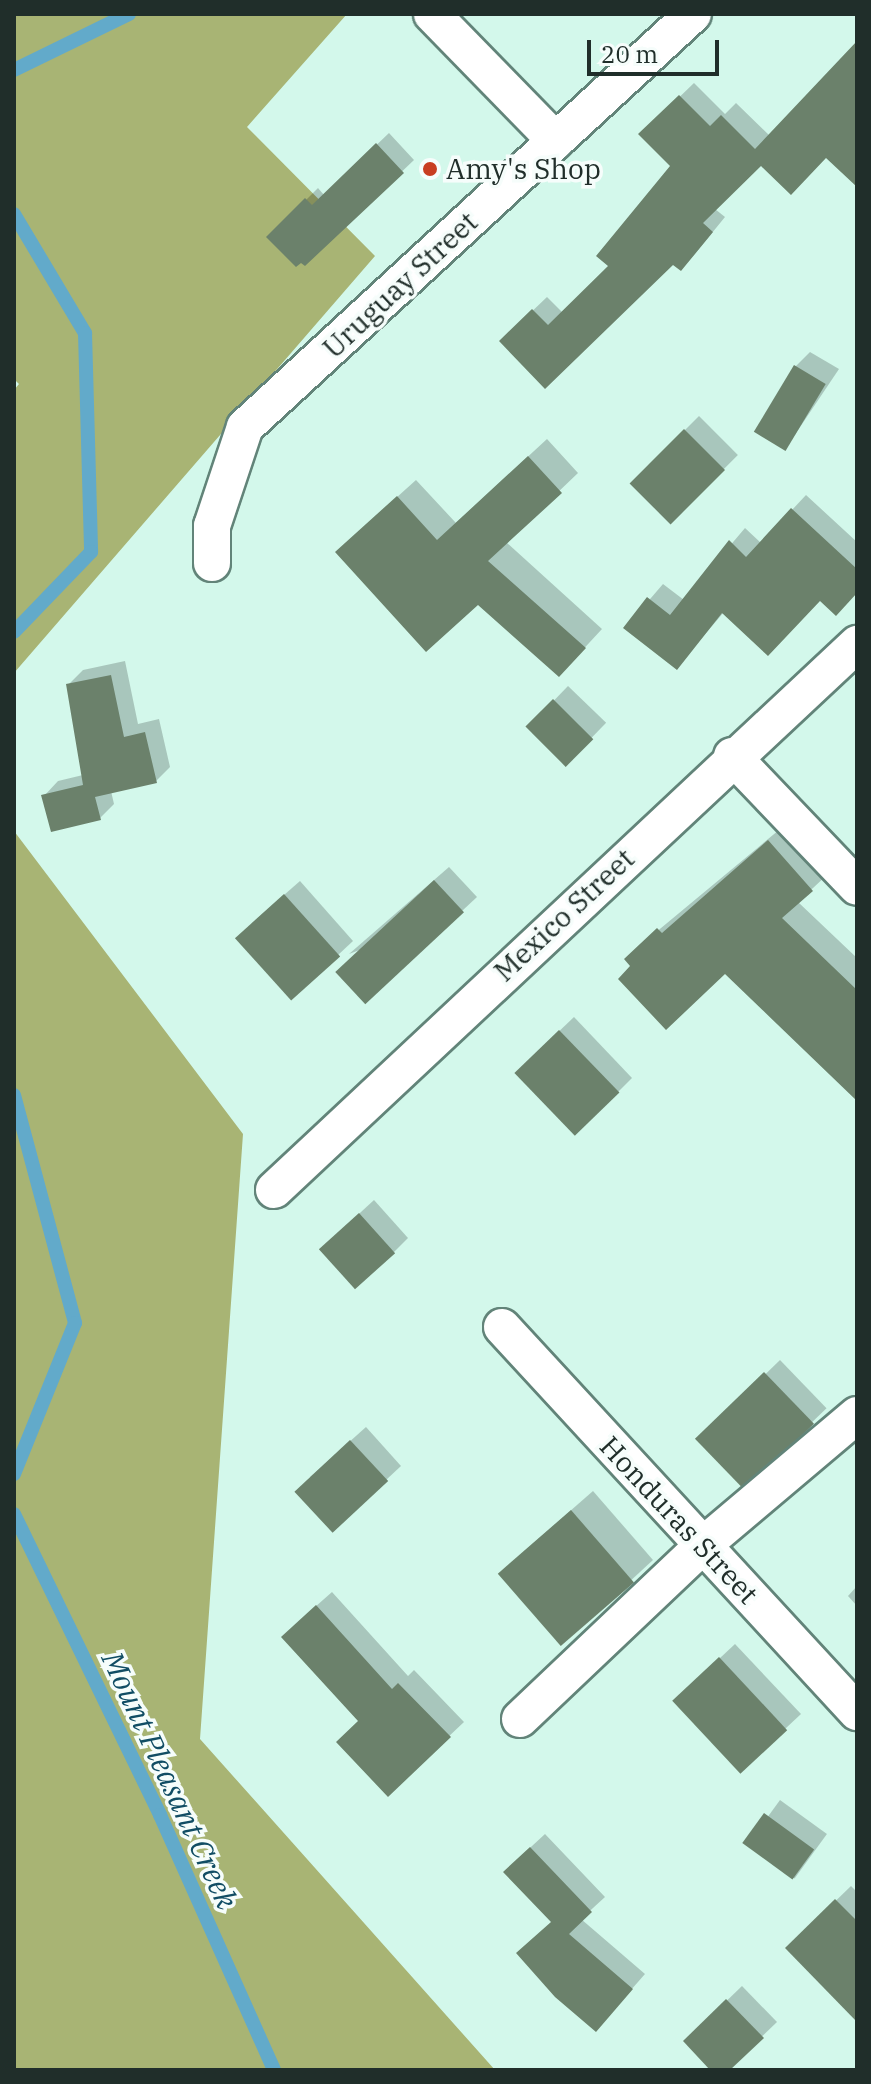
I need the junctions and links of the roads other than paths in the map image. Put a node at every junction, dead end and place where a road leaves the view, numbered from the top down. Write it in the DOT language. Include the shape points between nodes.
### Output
graph roads {
  1 [pos="432,14"];
  2 [pos="693,14"];
  3 [pos="556,141"];
  4 [pos="212,563"];
  5 [pos="857,644"];
  6 [pos="732,756"];
  7 [pos="857,887"];
  8 [pos="274,1190"];
  9 [pos="502,1327"];
  10 [pos="857,1415"];
  11 [pos="702,1546"];
  12 [pos="857,1712"];
  13 [pos="520,1719"];
  1 -- 3 [label="street"];
  2 -- 3 [label="street, Uruguay Street"];
  3 -- 4 [label="street, Uruguay Street" via="245,427 212,526"];
  5 -- 6 [label="street, Mexico Street"];
  6 -- 7 [label="street"];
  6 -- 8 [label="street, Mexico Street"];
  9 -- 11 [label="street, Honduras Street"];
  10 -- 11 [label="street"];
  11 -- 12 [label="street, Honduras Street"];
  11 -- 13 [label="street"];
}
